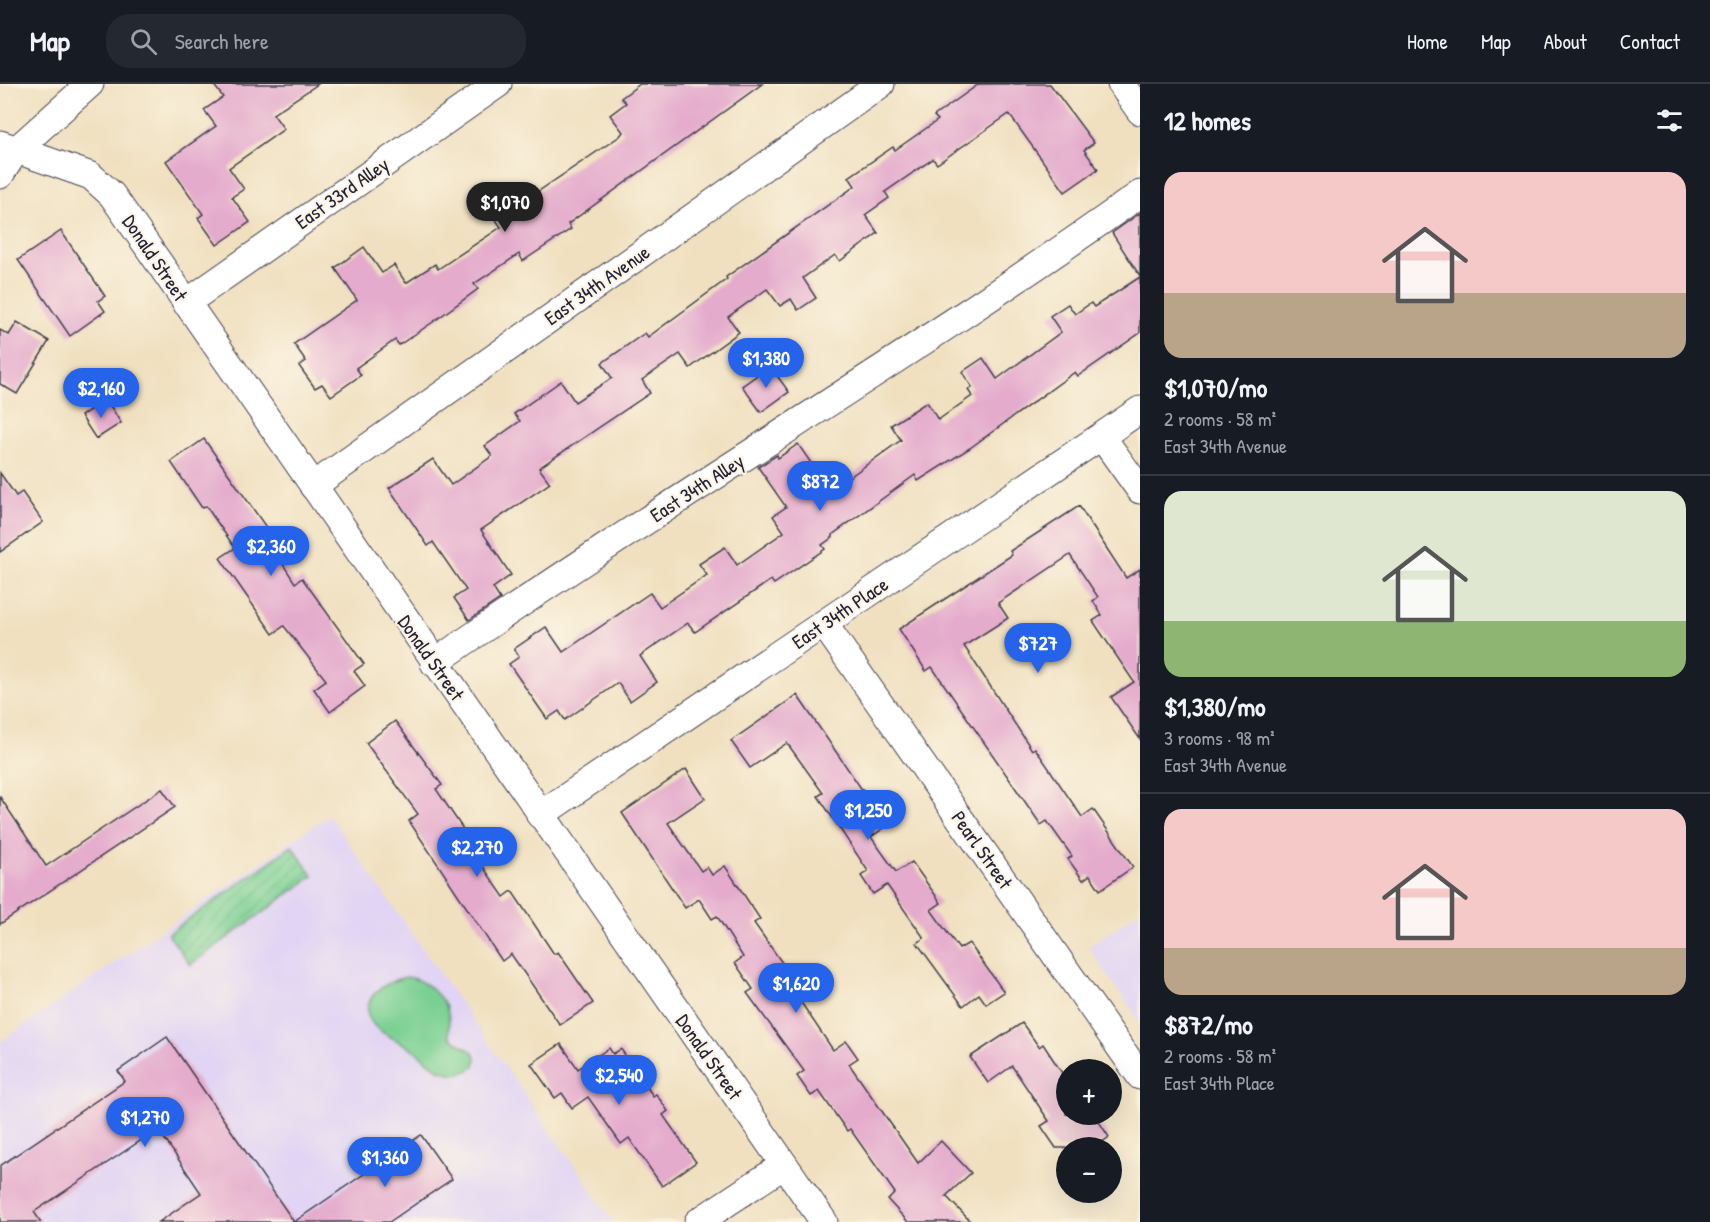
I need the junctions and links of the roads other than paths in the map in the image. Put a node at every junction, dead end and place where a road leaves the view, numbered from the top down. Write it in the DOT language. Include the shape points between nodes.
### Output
graph roads {
  1 [pos="90,84"];
  2 [pos="498,84"];
  3 [pos="882,84"];
  4 [pos="1121,84"];
  5 [pos="1140,111"];
  6 [pos="8,147"];
  7 [pos="0,175"];
  8 [pos="1140,194"];
  9 [pos="186,303"];
  10 [pos="1140,410"];
  11 [pos="1102,437"];
  12 [pos="313,486"];
  13 [pos="1140,490"];
  14 [pos="824,624"];
  15 [pos="435,663"];
  16 [pos="540,815"];
  17 [pos="1140,1076"];
  18 [pos="784,1165"];
  19 [pos="698,1222"];
  20 [pos="824,1222"];
  1 -- 6 [label="street"];
  2 -- 9 [label="street, East 33rd Alley"];
  3 -- 12 [label="street, East 34th Avenue"];
  4 -- 5 [label="street"];
  6 -- 7 [label="street"];
  6 -- 9 [label="street, Donald Street" via="91,176 112,195"];
  8 -- 15 [label="street, East 34th Alley" via="1021,279 541,589"];
  9 -- 12 [label="street, Donald Street"];
  10 -- 11 [label="street, East 34th Place"];
  11 -- 13 [label="street"];
  11 -- 14 [label="street, East 34th Place"];
  12 -- 15 [label="street, Donald Street"];
  14 -- 16 [label="street, East 34th Place"];
  14 -- 17 [label="street, Pearl Street"];
  15 -- 16 [label="street, Donald Street"];
  16 -- 18 [label="street, Donald Street"];
  18 -- 19 [label="street"];
  18 -- 20 [label="street, Donald Street"];
}
